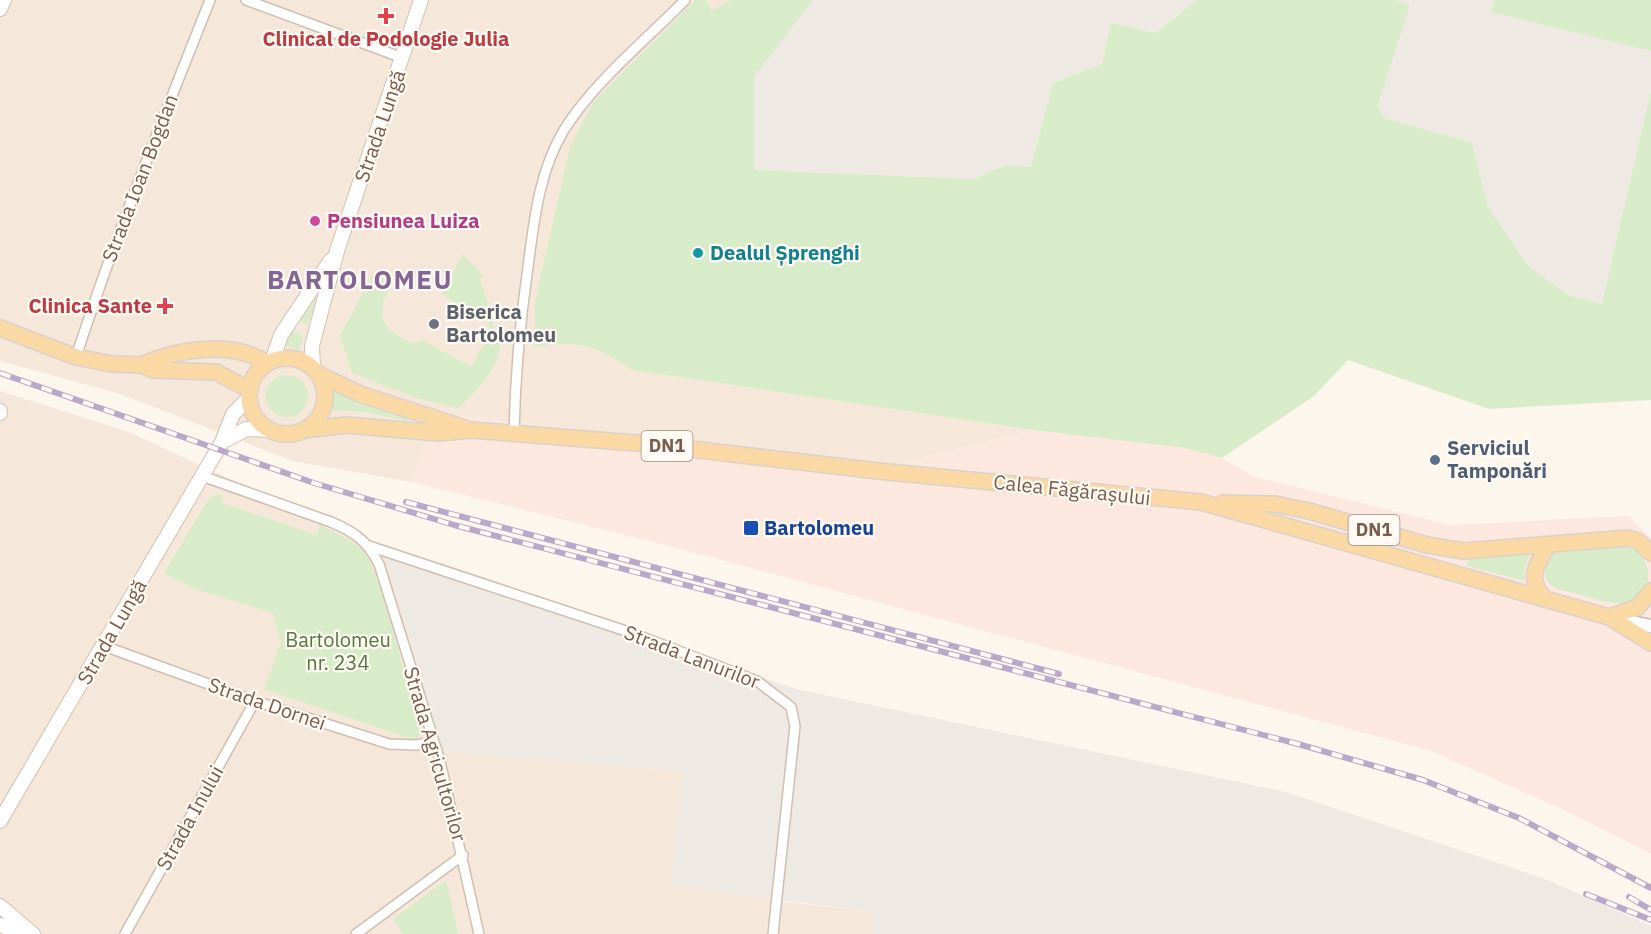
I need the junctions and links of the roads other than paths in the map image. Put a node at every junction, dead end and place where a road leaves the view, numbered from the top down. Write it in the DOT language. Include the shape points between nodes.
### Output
graph roads {
  1 [pos="4,0"];
  2 [pos="210,0"];
  3 [pos="246,0"];
  4 [pos="421,0"];
  5 [pos="685,0"];
  6 [pos="0,9"];
  7 [pos="403,58"];
  8 [pos="337,251"];
  9 [pos="0,328"];
  10 [pos="76,357"];
  11 [pos="269,362"];
  12 [pos="141,365"];
  13 [pos="316,371"];
  14 [pos="249,394"];
  15 [pos="271,430"];
  16 [pos="304,430"];
  17 [pos="472,430"];
  18 [pos="514,435"];
  19 [pos="222,442"];
  20 [pos="202,476"];
  21 [pos="1201,502"];
  22 [pos="369,546"];
  23 [pos="1548,546"];
  24 [pos="1650,549"];
  25 [pos="1651,591"];
  26 [pos="1544,598"];
  27 [pos="1609,617"];
  28 [pos="1651,626"];
  29 [pos="1651,643"];
  30 [pos="104,646"];
  31 [pos="255,701"];
  32 [pos="434,742"];
  33 [pos="0,821"];
  34 [pos="463,855"];
  35 [pos="0,906"];
  36 [pos="0,925"];
  37 [pos="22,934"];
  38 [pos="33,934"];
  39 [pos="125,934"];
  40 [pos="356,934"];
  41 [pos="479,934"];
  42 [pos="773,934"];
  1 -- 6 [label="main road"];
  2 -- 10 [label="street, Strada Ioan Bogdan" via="136,185"];
  3 -- 7 [label="street"];
  4 -- 7 [label="main road, Strada Lungă"];
  5 -- 18 [label="street" via="585,102 554,149 534,218 521,318"];
  7 -- 8 [label="main road, Strada Lungă"];
  8 -- 11 [label="main road, Strada Lungă" via="281,335"];
  8 -- 13 [label="main road, Strada Lungă" via="312,346"];
  9 -- 10 [label="main road, DN1"];
  10 -- 12 [label="main road, DN1"];
  11 -- 12 [label="main road, DN1" via="242,352 220,350 184,352"];
  11 -- 13 [label="main road, DN1" via="289,358"];
  11 -- 14 [label="main road" via="255,375"];
  12 -- 14 [label="main road, DN1" via="153,370 216,372"];
  13 -- 16 [label="main road" via="323,382 325,401 318,418"];
  13 -- 17 [label="main road, Calea Făgărașului / DN1" via="374,399"];
  14 -- 15 [label="main road" via="254,413"];
  14 -- 19 [label="main road, Strada Lungă" via="237,408"];
  15 -- 16 [label="main road, DN1"];
  15 -- 19 [label="main road" via="246,429"];
  16 -- 17 [label="main road, Calea Făgărașului / DN1" via="345,424 439,433"];
  17 -- 18 [label="main road, Calea Făgărașului / DN1"];
  18 -- 21 [label="main road, Calea Făgărașului / DN1" via="648,444"];
  19 -- 20 [label="main road, Strada Lungă"];
  20 -- 22 [label="street" via="331,522"];
  20 -- 30 [label="main road, Strada Lungă"];
  21 -- 23 [label="main road, DN1" via="1275,504 1445,549 1484,551"];
  21 -- 26 [label="main road, Calea Făgărașului / DN1"];
  22 -- 32 [label="street, Strada Agricultorilor"];
  22 -- 42 [label="street, Strada Lanurilor" via="632,633 757,681 787,702 794,710 795,726"];
  23 -- 24 [label="main road, DN1" via="1628,538"];
  23 -- 26 [label="main road" via="1533,573 1536,589"];
  25 -- 27 [label="main road" via="1638,607"];
  26 -- 27 [label="main road, Calea Făgărașului / DN1"];
  27 -- 28 [label="street"];
  27 -- 29 [label="main road, Calea Făgărașului / DN1"];
  30 -- 31 [label="street, Strada Dornei"];
  30 -- 33 [label="main road, Strada Lungă"];
  31 -- 32 [label="street, Strada Dornei" via="389,744"];
  31 -- 39 [label="street, Strada Inului"];
  32 -- 34 [label="street, Strada Agricultorilor"];
  34 -- 40 [label="street"];
  34 -- 41 [label="street, Strada Agricultorilor"];
  35 -- 38 [label="main road"];
  36 -- 37 [label="main road"];
}
